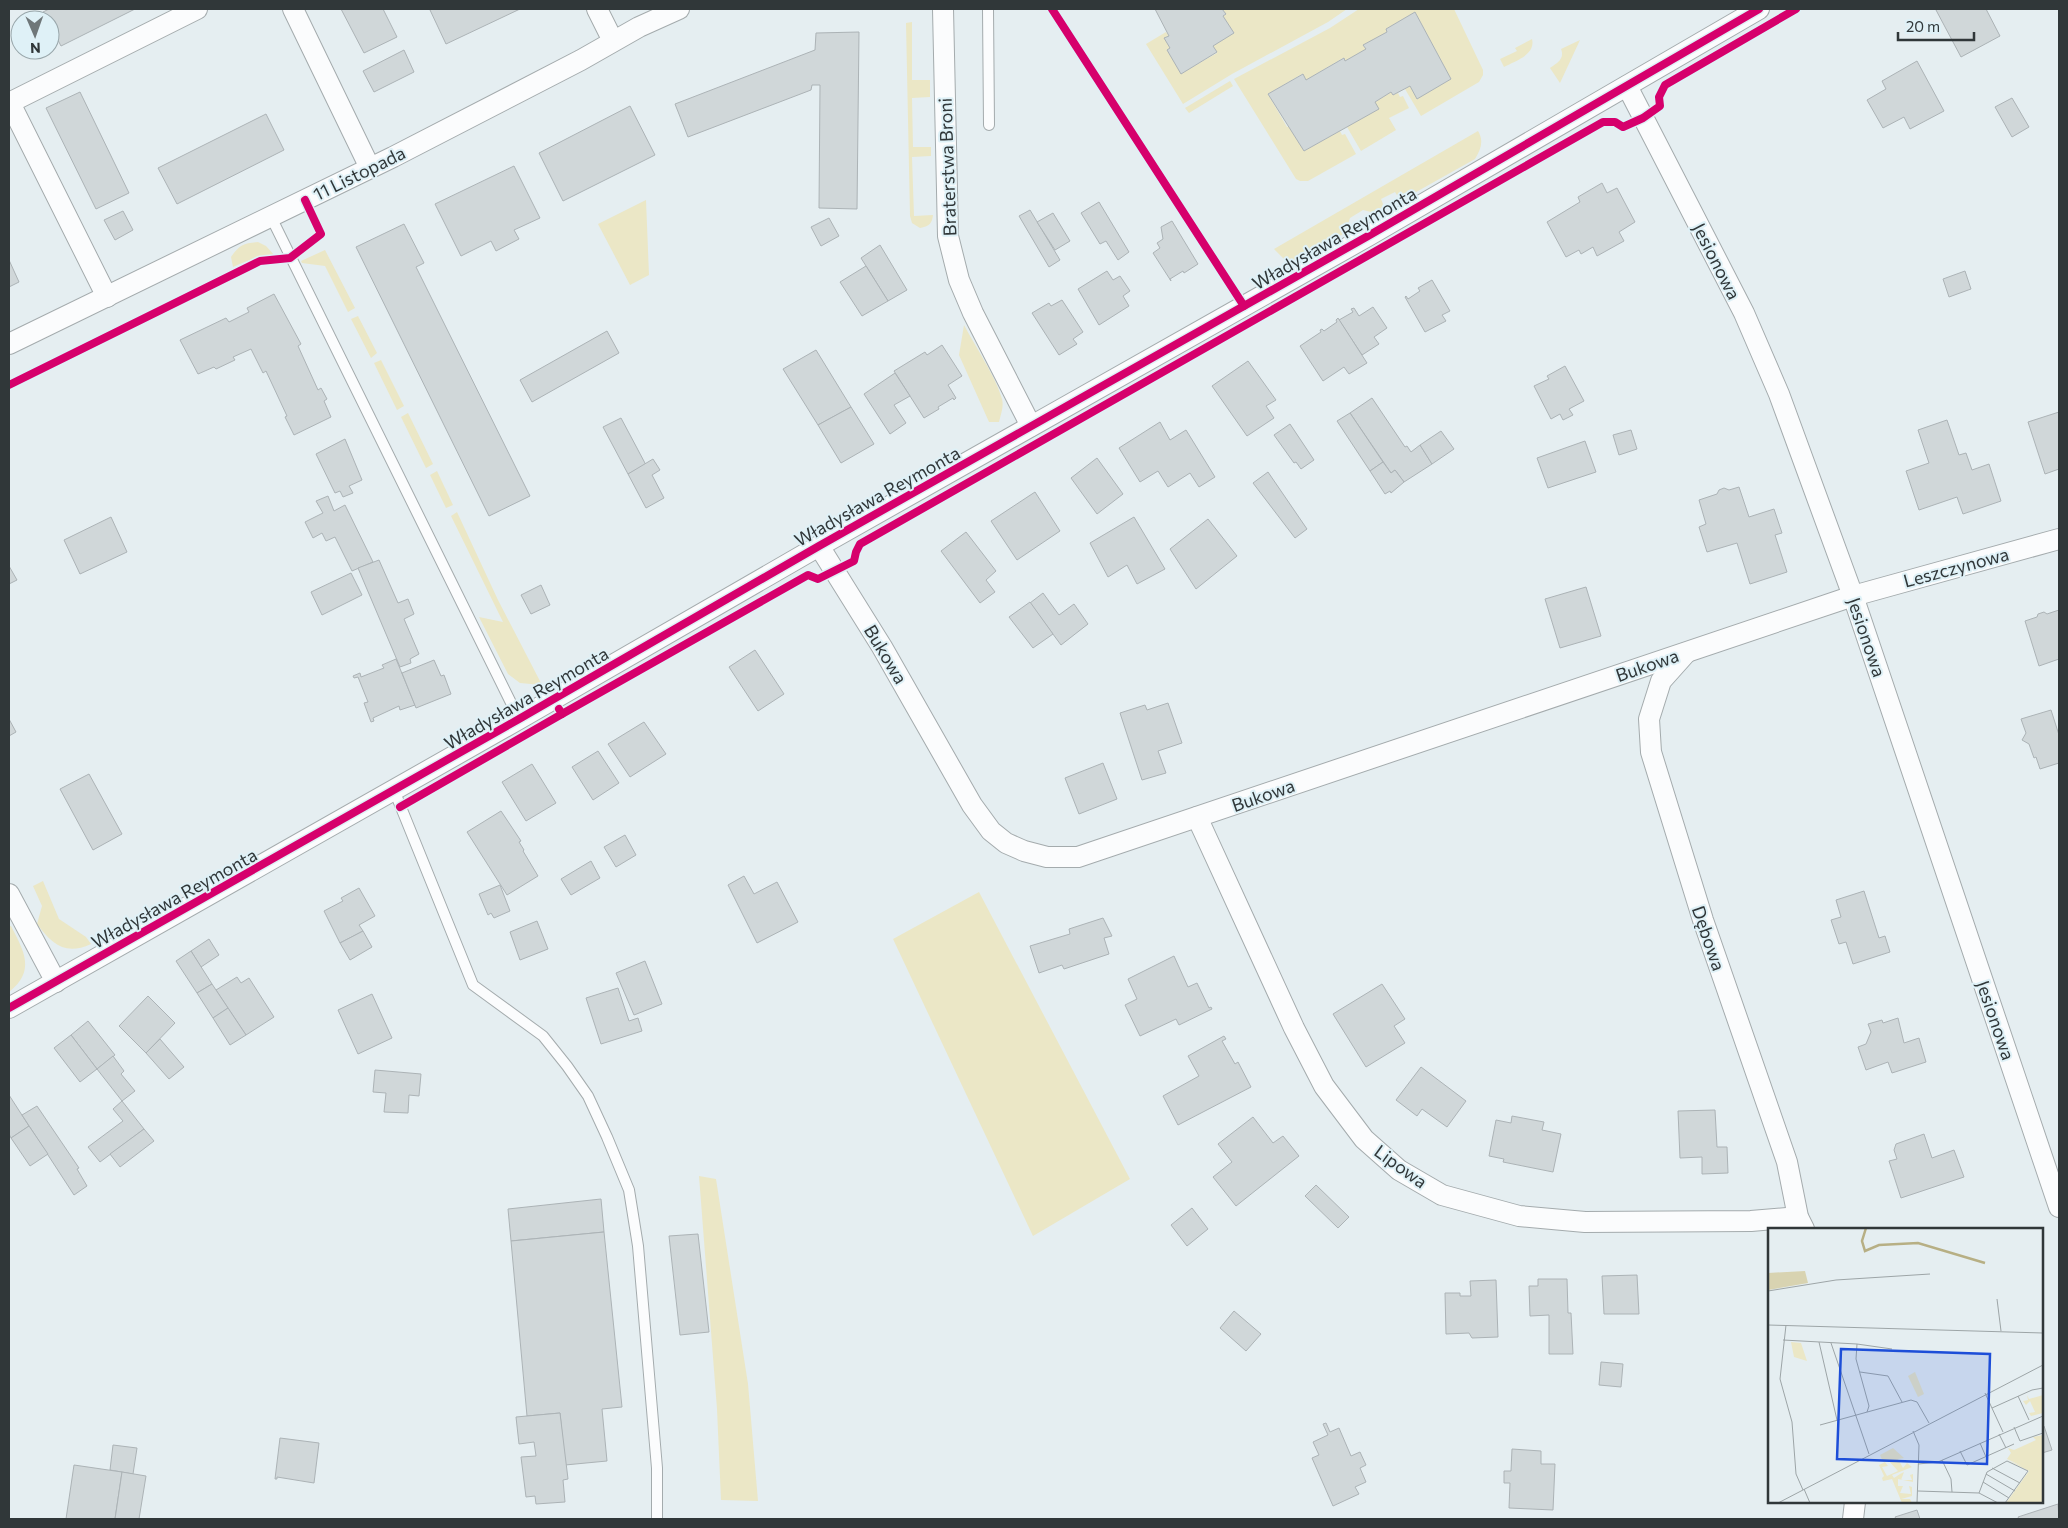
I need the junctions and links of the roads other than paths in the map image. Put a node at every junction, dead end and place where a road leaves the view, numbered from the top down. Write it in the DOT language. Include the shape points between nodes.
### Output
graph roads {
  1 [pos="197,9"];
  2 [pos="293,9"];
  3 [pos="598,9"];
  4 [pos="679,9"];
  5 [pos="943,9"];
  6 [pos="988,9"];
  7 [pos="1759,9"];
  8 [pos="613,41"];
  9 [pos="1627,86"];
  10 [pos="9,103"];
  11 [pos="989,125"];
  12 [pos="370,168"];
  13 [pos="271,217"];
  14 [pos="107,297"];
  15 [pos="9,344"];
  16 [pos="1032,426"];
  17 [pos="2059,539"];
  18 [pos="819,546"];
  19 [pos="1853,596"];
  20 [pos="1687,651"];
  21 [pos="519,719"];
  22 [pos="394,790"];
  23 [pos="1197,818"];
  24 [pos="9,894"];
  25 [pos="56,982"];
  26 [pos="9,1008"];
  27 [pos="2059,1207"];
  28 [pos="1801,1223"];
  29 [pos="1855,1503"];
  30 [pos="657,1519"];
  31 [pos="1853,1519"];
  1 -- 10 [label="street"];
  2 -- 12 [label="street"];
  3 -- 8 [label="street"];
  4 -- 8 [label="street, 11 Listopada"];
  5 -- 16 [label="street, Braterstwa Broni" via="948,236 959,280 973,313"];
  6 -- 11 [label="lane"];
  7 -- 9 [label="street, Władysława Reymonta"];
  8 -- 12 [label="street, 11 Listopada" via="556,74"];
  9 -- 16 [label="street, Władysława Reymonta"];
  9 -- 19 [label="street, Jesionowa" via="1744,313 1779,394"];
  10 -- 14 [label="street"];
  12 -- 13 [label="street, 11 Listopada"];
  13 -- 14 [label="street, 11 Listopada"];
  13 -- 21 [label="lane"];
  14 -- 15 [label="street, 11 Listopada"];
  16 -- 18 [label="street, Władysława Reymonta"];
  17 -- 19 [label="street, Leszczynowa"];
  18 -- 21 [label="street, Władysława Reymonta"];
  18 -- 23 [label="street, Bukowa" via="882,647 972,804 991,831 1006,843 1047,857 1078,857"];
  19 -- 20 [label="street, Bukowa"];
  19 -- 27 [label="street, Jesionowa"];
  20 -- 23 [label="street, Bukowa"];
  20 -- 28 [label="street, Dębowa" via="1662,681 1649,719 1651,752 1703,920 1787,1162"];
  21 -- 22 [label="street, Władysława Reymonta"];
  22 -- 25 [label="street, Władysława Reymonta"];
  22 -- 30 [label="lane" via="473,985 543,1036 567,1066 588,1096 629,1190 638,1246 657,1468"];
  23 -- 28 [label="street, Lipowa" via="1324,1086 1364,1139 1399,1170 1442,1195 1519,1216 1585,1222"];
  24 -- 25 [label="street"];
  25 -- 26 [label="street, Władysława Reymonta"];
  29 -- 31 [label="street"];
}
